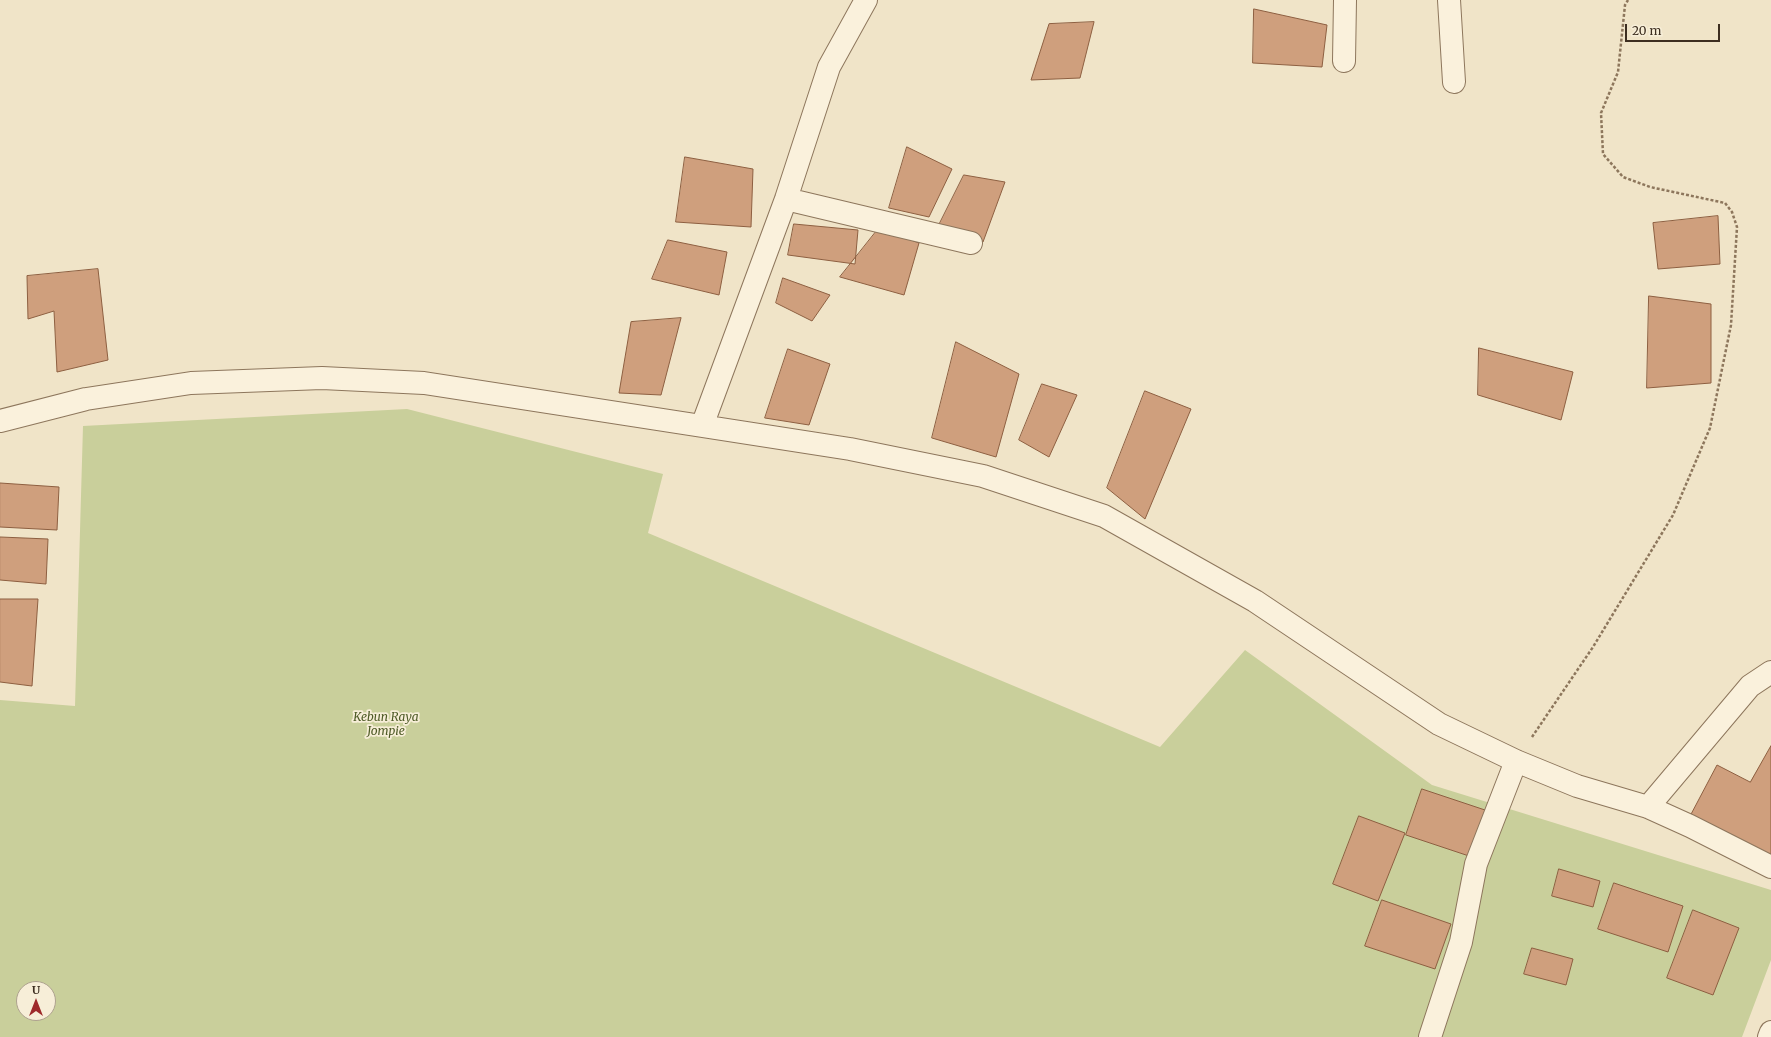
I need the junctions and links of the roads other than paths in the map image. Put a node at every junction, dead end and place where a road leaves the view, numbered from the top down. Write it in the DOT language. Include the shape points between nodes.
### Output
graph roads {
  1 [pos="866,0"];
  2 [pos="1345,0"];
  3 [pos="1449,0"];
  4 [pos="1344,60"];
  5 [pos="1454,82"];
  6 [pos="786,199"];
  7 [pos="971,243"];
  8 [pos="0,421"];
  9 [pos="702,426"];
  10 [pos="1771,672"];
  11 [pos="1516,761"];
  12 [pos="1648,806"];
  13 [pos="1771,867"];
  14 [pos="1771,1032"];
  15 [pos="1430,1037"];
  16 [pos="1769,1037"];
  1 -- 6 [label="street" via="829,67"];
  2 -- 4 [label="street"];
  3 -- 5 [label="street"];
  6 -- 7 [label="street"];
  6 -- 9 [label="street"];
  8 -- 9 [label="street" via="86,399 190,383 322,378 424,383"];
  9 -- 11 [label="street" via="850,449 983,476 1104,516 1255,601 1439,724"];
  10 -- 12 [label="street" via="1750,686"];
  11 -- 12 [label="street" via="1577,786"];
  11 -- 15 [label="street" via="1476,864 1460,942"];
  12 -- 13 [label="street"];
  14 -- 16 [label="street"];
}
